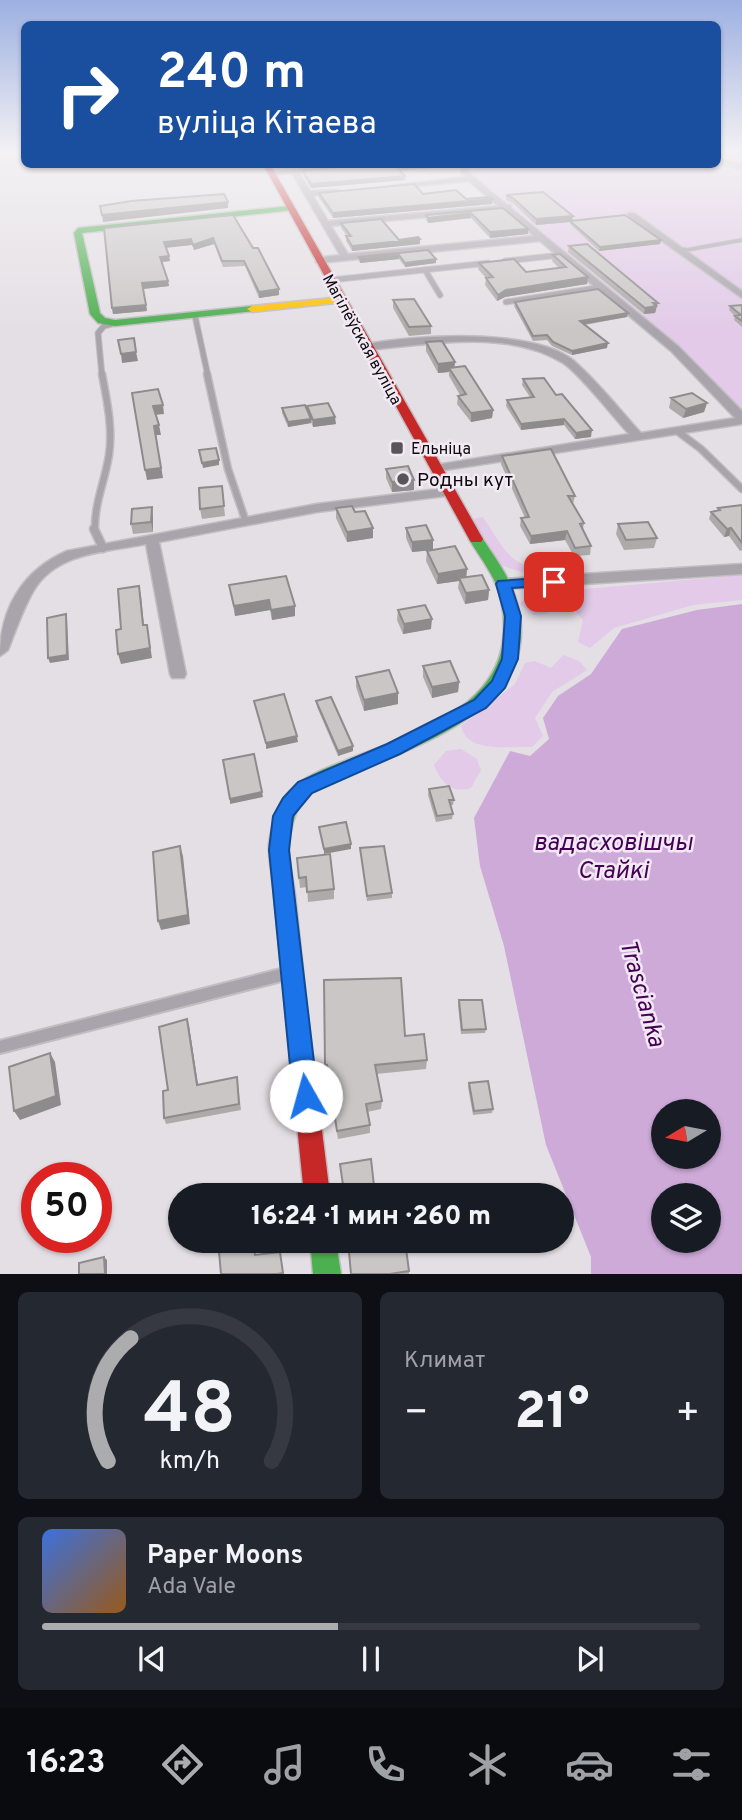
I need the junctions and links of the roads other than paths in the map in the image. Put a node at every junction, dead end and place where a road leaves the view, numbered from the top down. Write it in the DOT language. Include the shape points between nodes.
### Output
graph roads {
  1 [pos="246,212"];
  2 [pos="292,212"];
  3 [pos="318,212"];
  4 [pos="449,212"];
  5 [pos="514,212"];
  6 [pos="631,215"];
  7 [pos="325,224"];
  8 [pos="541,238"];
  9 [pos="742,240"];
  10 [pos="681,251"];
  11 [pos="561,255"];
  12 [pos="345,257"];
  13 [pos="319,260"];
  14 [pos="425,270"];
  15 [pos="331,280"];
  16 [pos="602,287"];
  17 [pos="440,295"];
  18 [pos="742,295"];
  19 [pos="342,300"];
  20 [pos="506,302"];
  21 [pos="195,316"];
  22 [pos="115,323"];
  23 [pos="366,347"];
  24 [pos="742,419"];
  25 [pos="677,431"];
  26 [pos="638,437"];
  27 [pos="436,469"];
  28 [pos="742,489"];
  29 [pos="448,492"];
  30 [pos="246,522"];
  31 [pos="152,541"];
  32 [pos="103,548"];
  33 [pos="742,569"];
  34 [pos="503,584"];
  35 [pos="0,650"];
  36 [pos="178,674"];
  37 [pos="291,972"];
  38 [pos="0,1047"];
  39 [pos="316,1183"];
  40 [pos="324,1253"];
  41 [pos="327,1274"];
  1 -- 22 [label="main road" via="86,228 78,233 95,314"];
  2 -- 13 [label="main road, Магілёўская вуліца"];
  3 -- 7 [label="street"];
  4 -- 7 [label="street"];
  5 -- 8 [label="street"];
  6 -- 10 [label="street"];
  7 -- 12 [label="street"];
  8 -- 11 [label="street"];
  8 -- 12 [label="street"];
  9 -- 10 [label="lane"];
  10 -- 18 [label="street"];
  11 -- 14 [label="lane"];
  11 -- 16 [label="street"];
  12 -- 13 [label="street"];
  13 -- 15 [label="main road, Магілёўская вуліца"];
  14 -- 15 [label="lane"];
  14 -- 17 [label="lane"];
  15 -- 19 [label="main road, Магілёўская вуліца"];
  16 -- 20 [label="lane"];
  16 -- 24 [label="street" via="675,349"];
  19 -- 21 [label="main road"];
  19 -- 23 [label="main road, Магілёўская вуліца"];
  21 -- 22 [label="main road"];
  21 -- 30 [label="lane" via="228,469"];
  22 -- 32 [label="lane" via="98,333 110,415 109,455 94,528"];
  23 -- 26 [label="street" via="473,340 518,345 562,357"];
  23 -- 27 [label="main road, Магілёўская вуліца"];
  24 -- 25 [label="street"];
  25 -- 26 [label="street"];
  25 -- 28 [label="lane"];
  26 -- 27 [label="street"];
  27 -- 29 [label="main road, Магілёўская вуліца"];
  29 -- 30 [label="street"];
  29 -- 34 [label="main road, Магілёўская вуліца"];
  30 -- 31 [label="street"];
  31 -- 32 [label="street"];
  31 -- 36 [label="street"];
  32 -- 35 [label="street" via="72,554 42,568 31,581"];
  33 -- 34 [label="street"];
  34 -- 37 [label="main road, Магілёўская вуліца" via="512,607 512,639 506,672 491,694 446,724 305,787 289,803 279,850"];
  37 -- 38 [label="lane"];
  37 -- 39 [label="main road, Магілёўская вуліца"];
  40 -- 41 [label="main road"];
}
